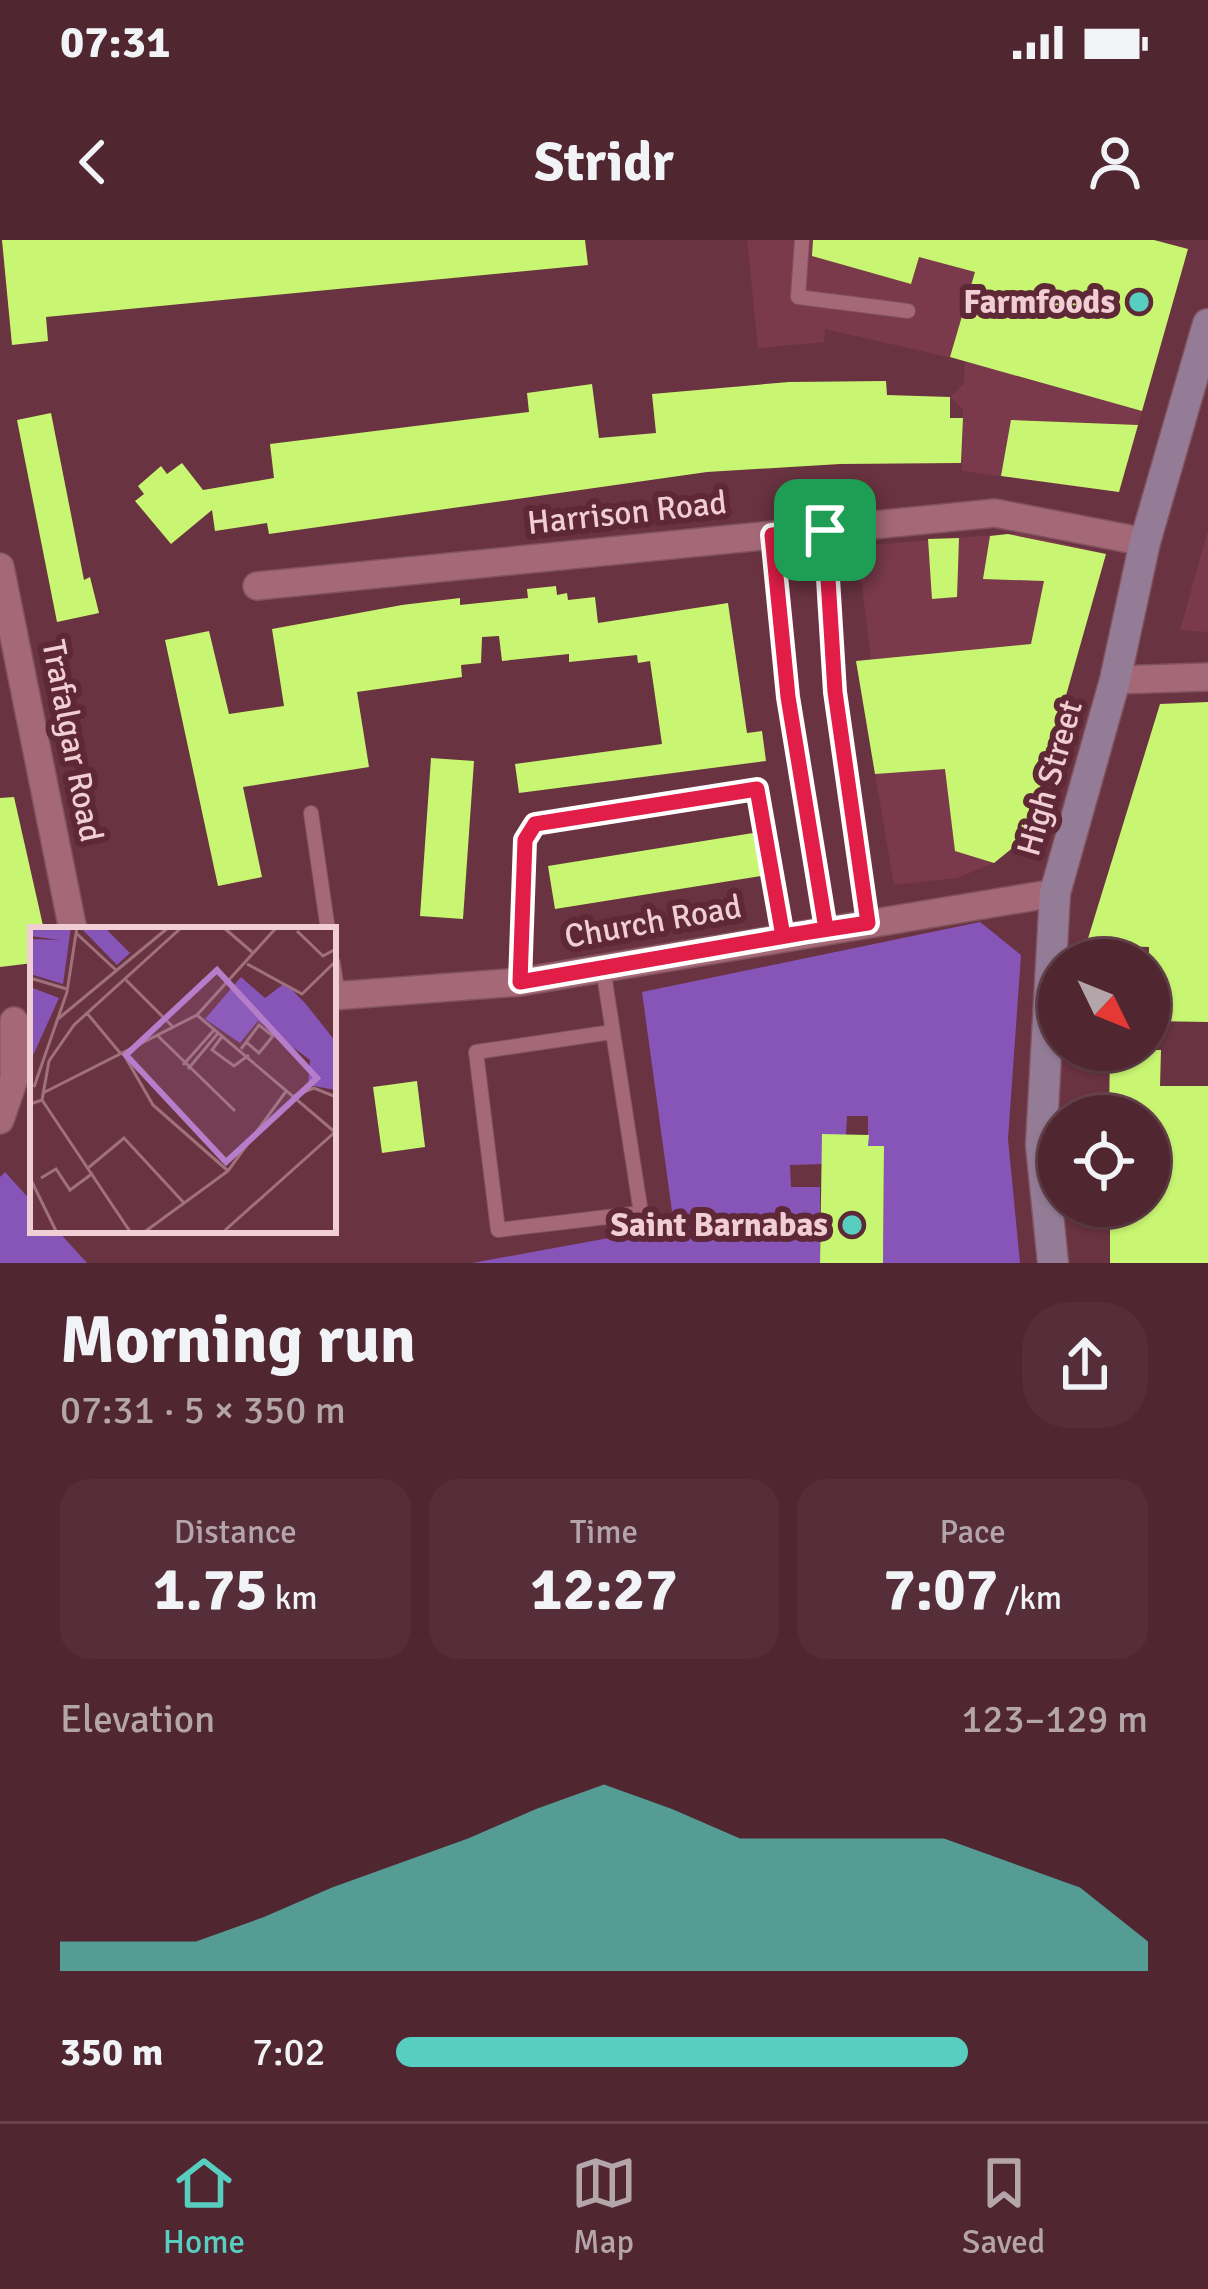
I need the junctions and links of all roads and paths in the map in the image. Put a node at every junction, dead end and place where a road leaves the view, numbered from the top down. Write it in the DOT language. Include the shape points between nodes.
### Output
graph roads {
  1 [pos="802,240"];
  2 [pos="908,311"];
  3 [pos="1208,324"];
  4 [pos="825,530"];
  5 [pos="772,535"];
  6 [pos="1145,542"];
  7 [pos="0,567"];
  8 [pos="257,586"];
  9 [pos="1208,677"];
  10 [pos="1115,680"];
  11 [pos="311,812"];
  12 [pos="1055,893"];
  13 [pos="868,923"];
  14 [pos="72,927"];
  15 [pos="328,927"];
  16 [pos="826,929"];
  17 [pos="783,936"];
  18 [pos="602,968"];
  19 [pos="520,982"];
  20 [pos="336,996"];
  21 [pos="16,1021"];
  22 [pos="612,1032"];
  23 [pos="0,1120"];
  24 [pos="1053,1263"];
  1 -- 2 [label="lane" via="798,297"];
  3 -- 6 [label="main road, High Street"];
  4 -- 5 [label="street, Harrison Road"];
  4 -- 6 [label="street, Harrison Road" via="995,513"];
  4 -- 13 [label="lane" via="835,692"];
  5 -- 8 [label="street, Harrison Road"];
  5 -- 16 [label="lane" via="788,697"];
  6 -- 10 [label="main road, High Street"];
  7 -- 14 [label="street, Trafalgar Road"];
  9 -- 10 [label="street"];
  10 -- 12 [label="main road, High Street"];
  11 -- 15 [label="lane"];
  12 -- 13 [label="street, Church Road"];
  12 -- 24 [label="main road, High Street" via="1041,1145"];
  13 -- 16 [label="street, Church Road"];
  16 -- 17 [label="street, Church Road"];
  17 -- 18 [label="street, Church Road"];
  17 -- 19 [label="lane" via="757,789 535,824 525,840"];
  18 -- 19 [label="street, Church Road"];
  18 -- 22 [label="lane"];
  19 -- 20 [label="street, Church Road"];
  21 -- 23 [label="street" via="14,1079"];
  22 -- 22 [label="lane" via="640,1213 497,1230 476,1052"];
}
